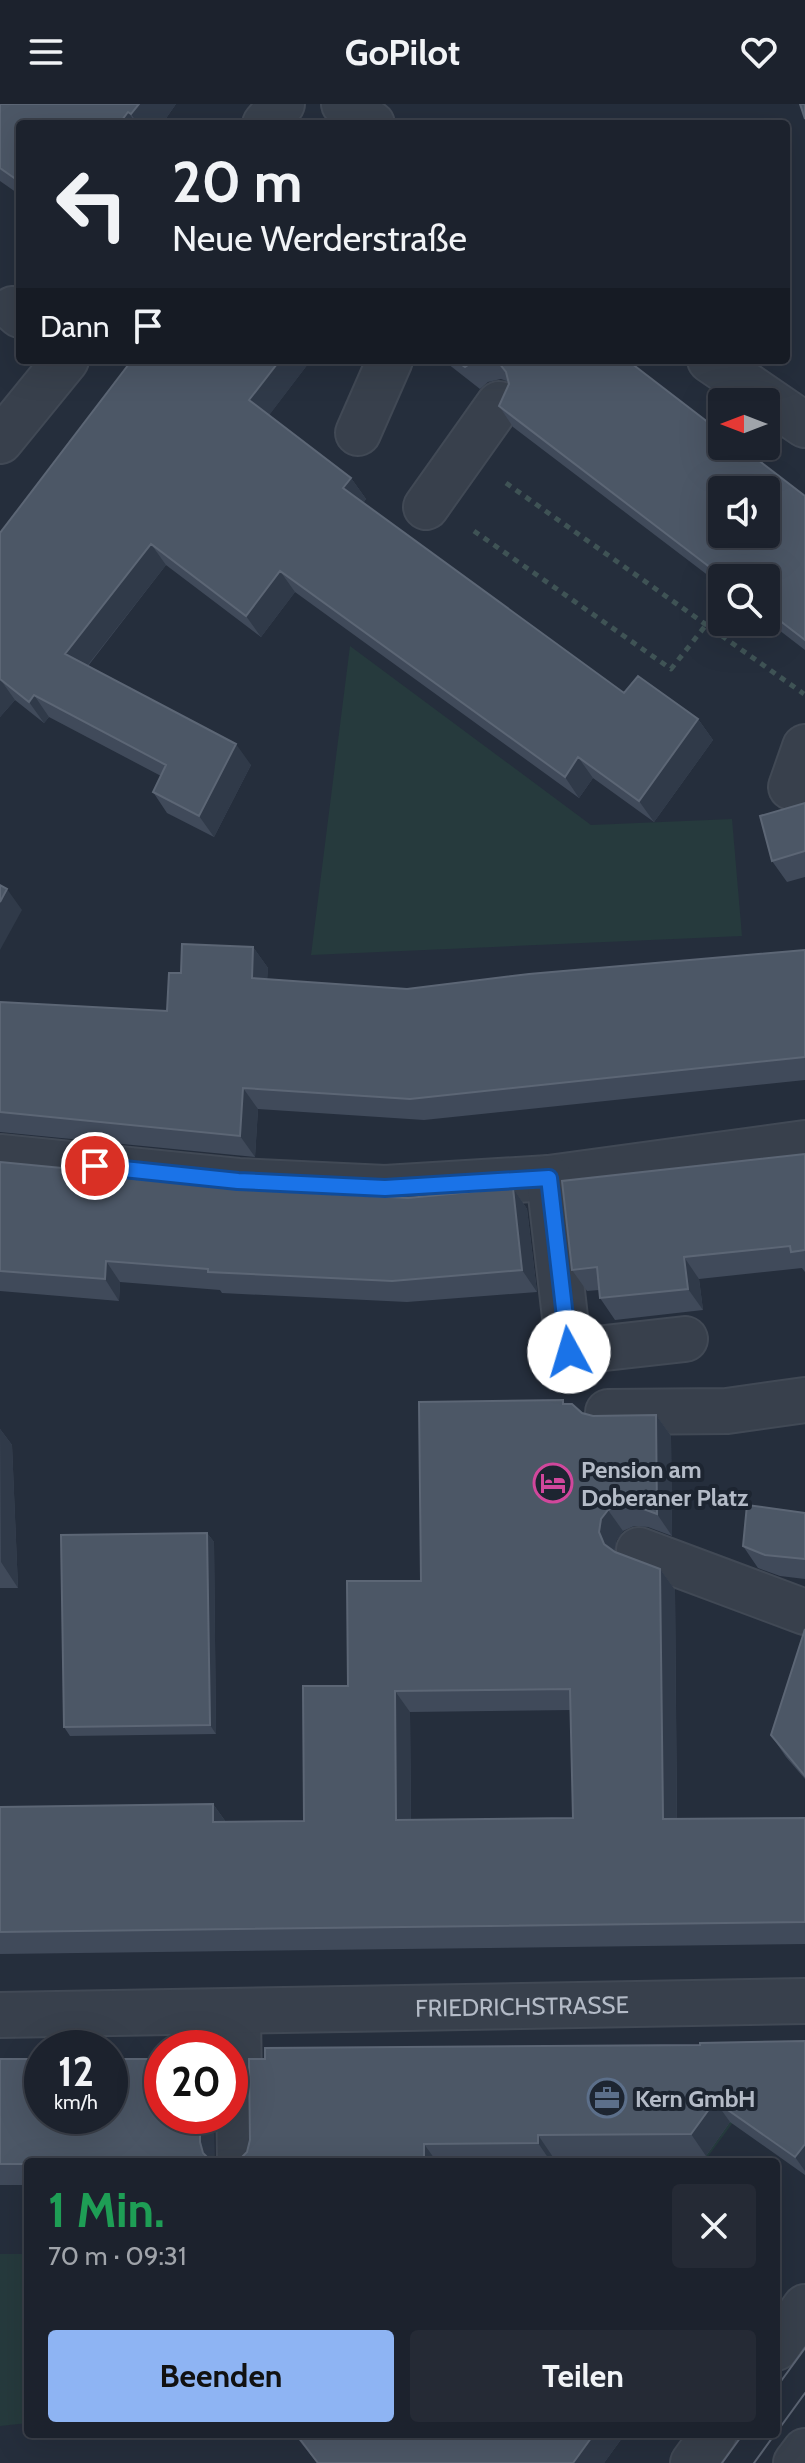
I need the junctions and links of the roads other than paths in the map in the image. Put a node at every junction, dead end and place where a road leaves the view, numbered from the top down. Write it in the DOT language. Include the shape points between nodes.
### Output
graph roads {
  1 [pos="282,104"];
  2 [pos="344,104"];
  3 [pos="268,120"];
  4 [pos="366,120"];
  5 [pos="63,364"];
  6 [pos="388,364"];
  7 [pos="716,364"];
  8 [pos="499,404"];
  9 [pos="805,425"];
  10 [pos="358,433"];
  11 [pos="0,441"];
  12 [pos="445,516"];
  13 [pos="805,1143"];
  14 [pos="0,1157"];
  15 [pos="549,1178"];
  16 [pos="685,1339"];
  17 [pos="805,1400"];
  18 [pos="608,1412"];
  19 [pos="639,1550"];
  20 [pos="805,1612"];
  21 [pos="805,2001"];
  22 [pos="238,2012"];
  23 [pos="0,2015"];
  24 [pos="240,2158"];
  25 [pos="805,2307"];
  26 [pos="780,2342"];
  27 [pos="711,2438"];
  28 [pos="805,2451"];
  29 [pos="693,2463"];
  30 [pos="796,2463"];
  1 -- 3 [label="street"];
  2 -- 4 [label="street"];
  5 -- 11 [label="street"];
  6 -- 10 [label="street"];
  7 -- 9 [label="street"];
  8 -- 12 [label="street"];
  13 -- 15 [label="street"];
  14 -- 15 [label="street" via="238,1181 385,1188"];
  15 -- 16 [label="street" via="569,1352"];
  17 -- 18 [label="street" via="727,1411"];
  19 -- 20 [label="street"];
  21 -- 22 [label="street, FRIEDRICHSTRASSE"];
  22 -- 23 [label="street, FRIEDRICHSTRASSE"];
  22 -- 24 [label="street"];
  25 -- 26 [label="street"];
  27 -- 29 [label="street"];
  28 -- 30 [label="street"];
}
